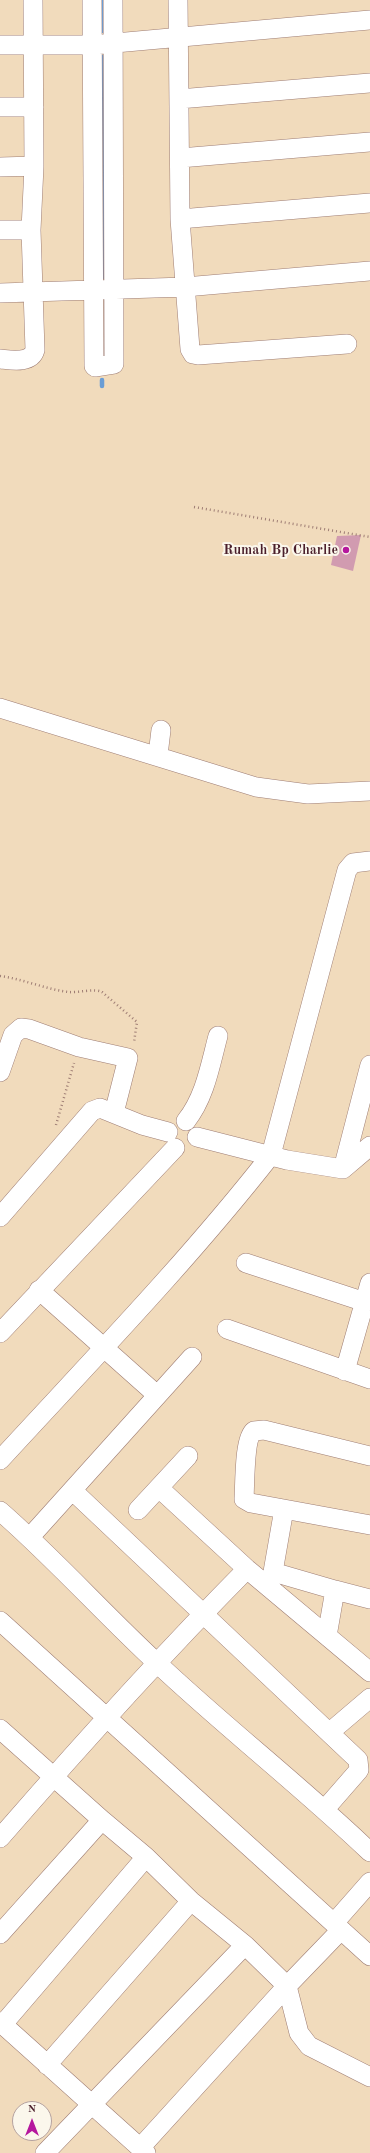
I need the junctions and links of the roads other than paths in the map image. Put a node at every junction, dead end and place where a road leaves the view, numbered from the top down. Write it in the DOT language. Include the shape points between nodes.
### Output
graph roads {
  1 [pos="33,0"];
  2 [pos="92,0"];
  3 [pos="113,0"];
  4 [pos="178,0"];
  5 [pos="370,20"];
  6 [pos="177,36"];
  7 [pos="113,43"];
  8 [pos="0,45"];
  9 [pos="33,45"];
  10 [pos="92,45"];
  11 [pos="370,83"];
  12 [pos="179,99"];
  13 [pos="0,107"];
  14 [pos="34,107"];
  15 [pos="370,142"];
  16 [pos="180,158"];
  17 [pos="34,166"];
  18 [pos="0,167"];
  19 [pos="370,203"];
  20 [pos="180,219"];
  21 [pos="0,230"];
  22 [pos="30,230"];
  23 [pos="370,272"];
  24 [pos="185,287"];
  25 [pos="115,290"];
  26 [pos="93,291"];
  27 [pos="0,293"];
  28 [pos="32,293"];
  29 [pos="347,344"];
  30 [pos="0,359"];
  31 [pos="0,708"];
  32 [pos="161,730"];
  33 [pos="158,756"];
  34 [pos="370,791"];
  35 [pos="370,861"];
  36 [pos="218,1036"];
  37 [pos="370,1065"];
  38 [pos="0,1072"];
  39 [pos="114,1113"];
  40 [pos="186,1121"];
  41 [pos="197,1137"];
  42 [pos="172,1140"];
  43 [pos="370,1146"];
  44 [pos="271,1155"];
  45 [pos="343,1169"];
  46 [pos="0,1217"];
  47 [pos="246,1263"];
  48 [pos="370,1283"];
  49 [pos="39,1290"];
  50 [pos="365,1302"];
  51 [pos="227,1329"];
  52 [pos="0,1333"];
  53 [pos="105,1347"];
  54 [pos="192,1357"];
  55 [pos="345,1371"];
  56 [pos="370,1379"];
  57 [pos="157,1395"];
  58 [pos="188,1456"];
  59 [pos="370,1456"];
  60 [pos="0,1460"];
  61 [pos="159,1488"];
  62 [pos="73,1491"];
  63 [pos="284,1509"];
  64 [pos="138,1510"];
  65 [pos="0,1511"];
  66 [pos="370,1526"];
  67 [pos="30,1537"];
  68 [pos="248,1569"];
  69 [pos="270,1579"];
  70 [pos="335,1590"];
  71 [pos="370,1600"];
  72 [pos="203,1614"];
  73 [pos="0,1621"];
  74 [pos="327,1636"];
  75 [pos="157,1663"];
  76 [pos="370,1672"];
  77 [pos="370,1698"];
  78 [pos="106,1718"];
  79 [pos="0,1729"];
  80 [pos="330,1732"];
  81 [pos="53,1777"];
  82 [pos="325,1809"];
  83 [pos="102,1820"];
  84 [pos="3,1829"];
  85 [pos="370,1852"];
  86 [pos="146,1857"];
  87 [pos="370,1882"];
  88 [pos="191,1901"];
  89 [pos="337,1927"];
  90 [pos="0,1934"];
  91 [pos="245,1946"];
  92 [pos="370,1956"];
  93 [pos="287,1986"];
  94 [pos="1,2023"];
  95 [pos="47,2065"];
  96 [pos="370,2077"];
  97 [pos="92,2105"];
  98 [pos="143,2151"];
  99 [pos="46,2153"];
  1 -- 9 [label="street"];
  2 -- 10 [label="street"];
  3 -- 7 [label="street"];
  4 -- 6 [label="street"];
  5 -- 6 [label="street"];
  6 -- 7 [label="street"];
  6 -- 12 [label="street"];
  7 -- 10 [label="street"];
  7 -- 25 [label="street"];
  8 -- 9 [label="street"];
  9 -- 10 [label="street"];
  9 -- 14 [label="street"];
  10 -- 26 [label="street"];
  11 -- 12 [label="street"];
  12 -- 16 [label="street"];
  13 -- 14 [label="street"];
  14 -- 17 [label="street"];
  15 -- 16 [label="street"];
  16 -- 20 [label="street"];
  17 -- 18 [label="street"];
  17 -- 22 [label="street"];
  19 -- 20 [label="street"];
  20 -- 24 [label="street"];
  21 -- 22 [label="street"];
  22 -- 28 [label="street"];
  23 -- 24 [label="street"];
  24 -- 25 [label="street"];
  24 -- 29 [label="street" via="189,345 195,355"];
  25 -- 26 [label="street"];
  25 -- 26 [label="street" via="114,364 96,367"];
  26 -- 28 [label="street"];
  27 -- 28 [label="street"];
  28 -- 30 [label="street" via="34,353 29,358"];
  31 -- 33 [label="street"];
  32 -- 33 [label="street"];
  33 -- 34 [label="street" via="274,790 308,794"];
  35 -- 44 [label="street" via="353,863 347,870"];
  36 -- 40 [label="street" via="196,1109"];
  37 -- 45 [label="street"];
  38 -- 39 [label="street" via="13,1035 21,1028 29,1028 79,1047 128,1058"];
  39 -- 42 [label="street"];
  39 -- 46 [label="street" via="100,1108 92,1111"];
  40 -- 41 [label="street" via="194,1127"];
  40 -- 42 [label="street" via="177,1122"];
  41 -- 42 [label="street" via="195,1144 182,1150"];
  41 -- 44 [label="street"];
  42 -- 49 [label="street"];
  43 -- 45 [label="street"];
  44 -- 45 [label="street"];
  44 -- 53 [label="street"];
  47 -- 50 [label="street"];
  48 -- 50 [label="street"];
  49 -- 52 [label="street"];
  49 -- 53 [label="street"];
  50 -- 55 [label="street"];
  51 -- 55 [label="street"];
  53 -- 57 [label="street"];
  53 -- 60 [label="street"];
  54 -- 57 [label="street"];
  55 -- 56 [label="street"];
  57 -- 62 [label="street"];
  58 -- 61 [label="street"];
  59 -- 63 [label="street" via="264,1430 252,1432 247,1455 245,1500"];
  61 -- 64 [label="street"];
  61 -- 68 [label="street"];
  62 -- 67 [label="street"];
  62 -- 72 [label="street"];
  63 -- 66 [label="street"];
  63 -- 69 [label="street"];
  65 -- 67 [label="street"];
  67 -- 75 [label="street"];
  68 -- 69 [label="street"];
  68 -- 72 [label="street"];
  69 -- 70 [label="street"];
  69 -- 74 [label="street"];
  70 -- 71 [label="street"];
  70 -- 74 [label="street"];
  72 -- 75 [label="street"];
  72 -- 80 [label="street"];
  73 -- 78 [label="street"];
  74 -- 76 [label="street"];
  75 -- 78 [label="street"];
  75 -- 82 [label="street"];
  77 -- 80 [label="street"];
  78 -- 81 [label="street"];
  78 -- 89 [label="street"];
  79 -- 81 [label="street"];
  80 -- 82 [label="street" via="360,1765 359,1770"];
  81 -- 83 [label="street"];
  81 -- 84 [label="street"];
  82 -- 85 [label="street"];
  83 -- 86 [label="street"];
  83 -- 90 [label="street"];
  86 -- 88 [label="street"];
  86 -- 94 [label="street"];
  87 -- 89 [label="street"];
  88 -- 91 [label="street"];
  88 -- 95 [label="street"];
  89 -- 92 [label="street"];
  89 -- 93 [label="street"];
  91 -- 93 [label="street"];
  91 -- 97 [label="street"];
  93 -- 96 [label="street" via="303,2040 309,2046"];
  93 -- 98 [label="street"];
  94 -- 95 [label="street"];
  95 -- 97 [label="street"];
  97 -- 98 [label="street"];
  97 -- 99 [label="street"];
}
